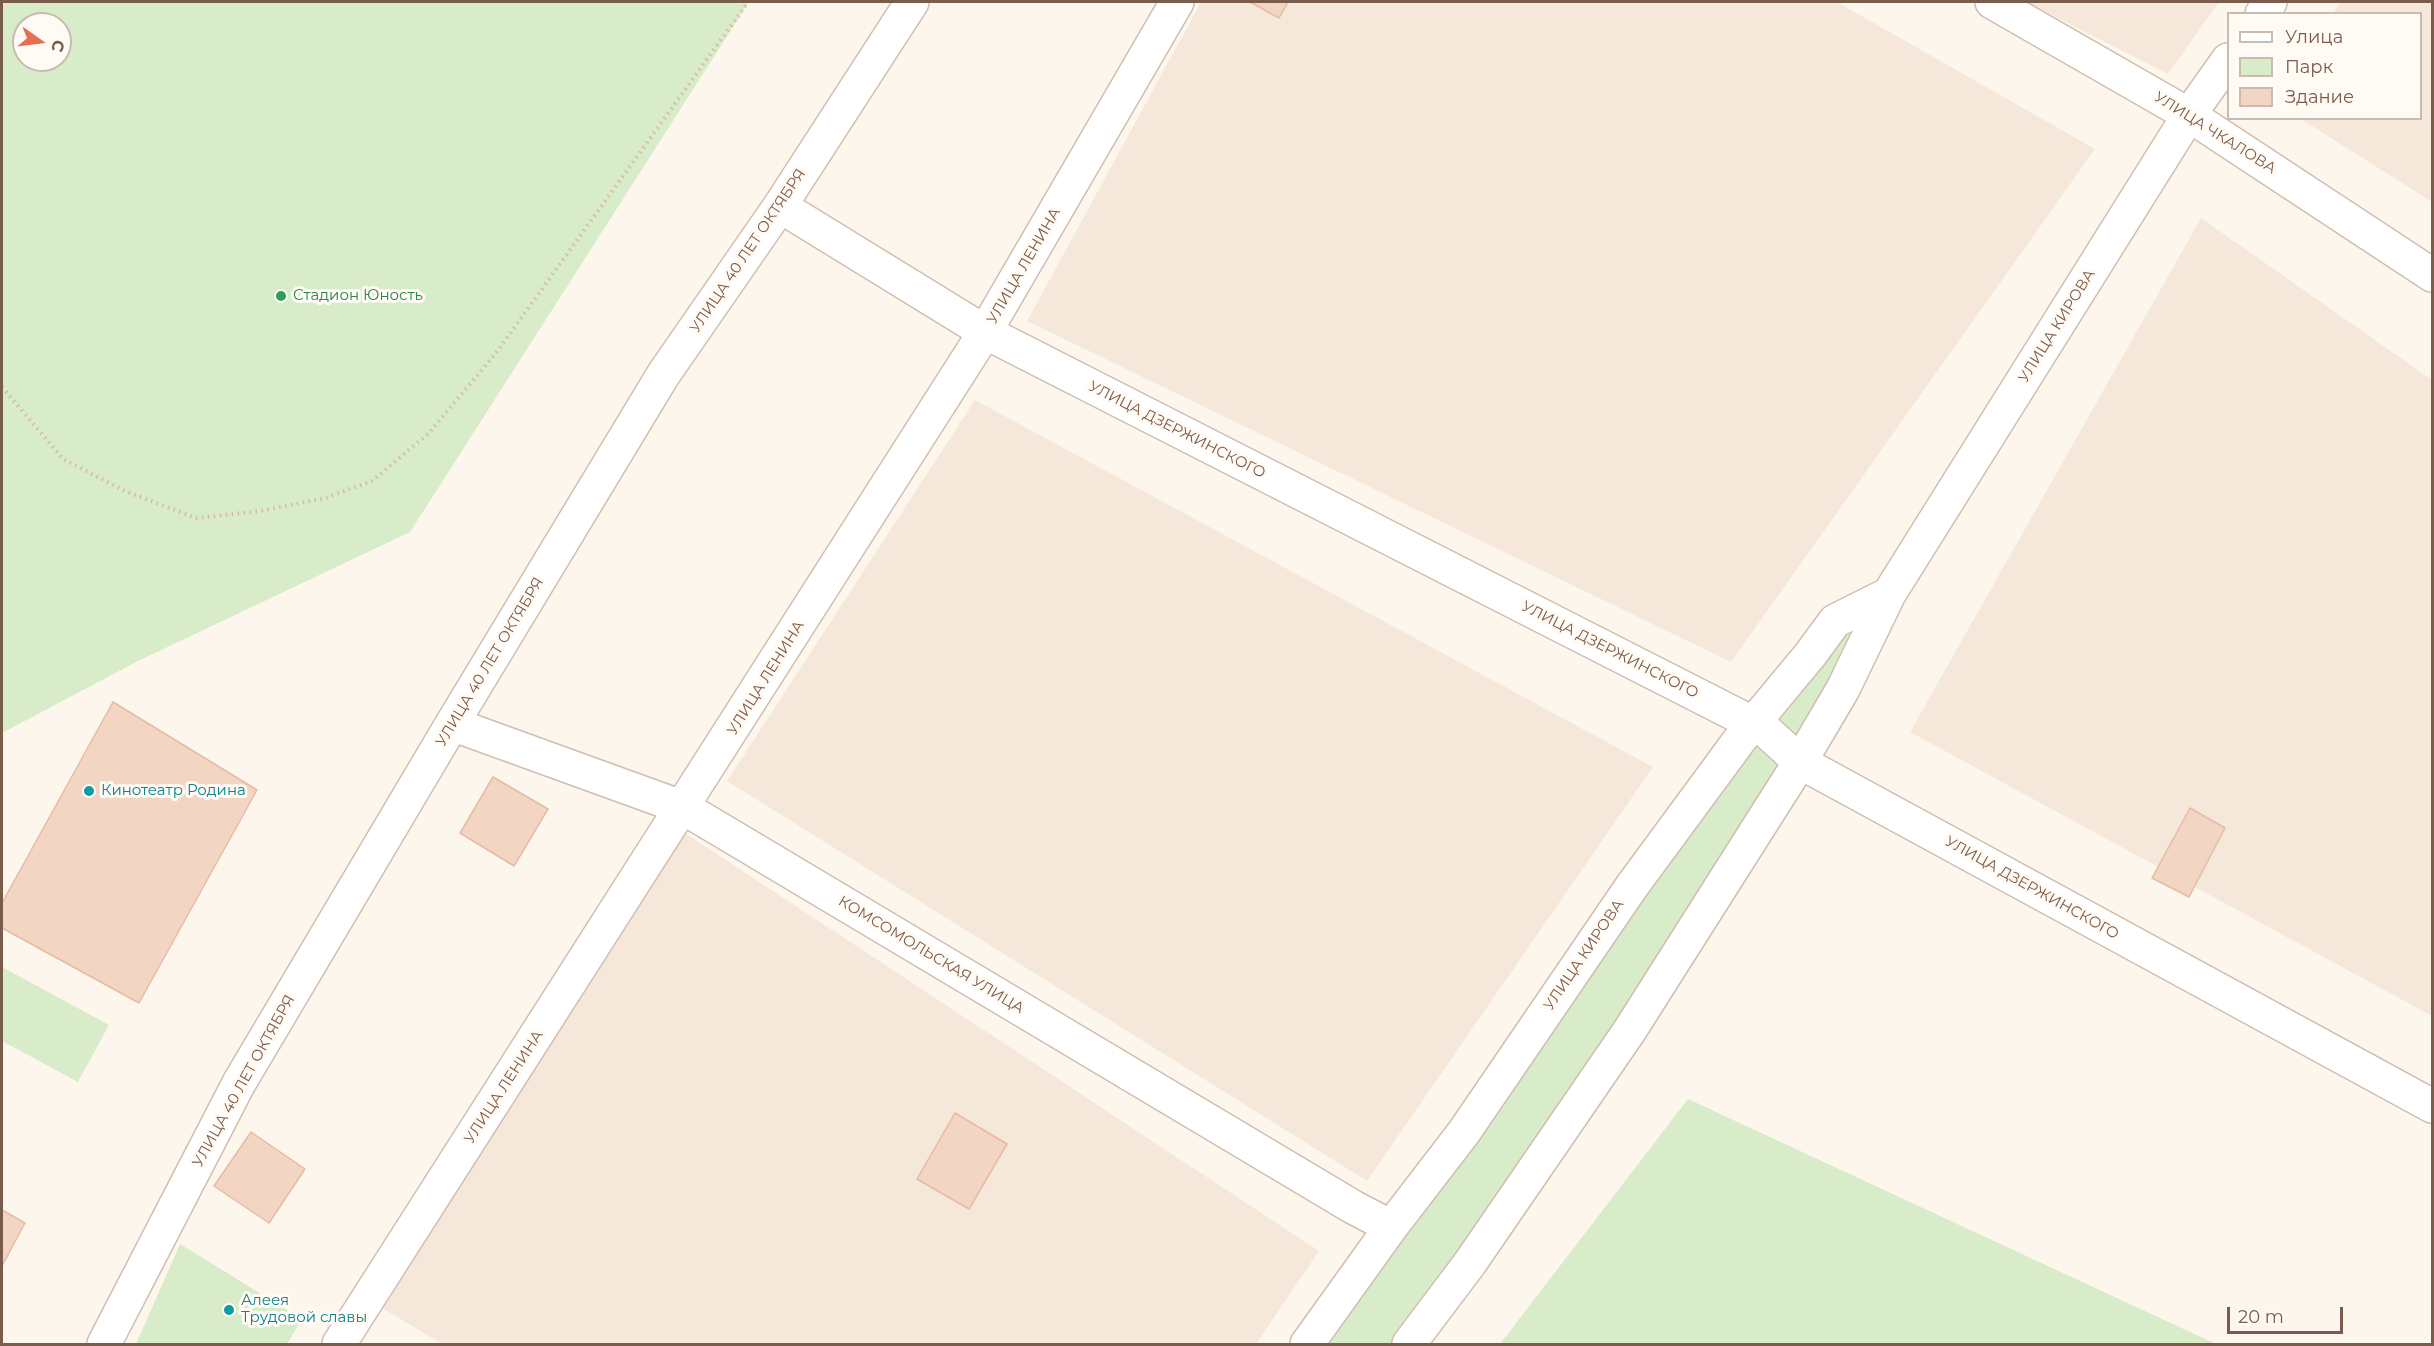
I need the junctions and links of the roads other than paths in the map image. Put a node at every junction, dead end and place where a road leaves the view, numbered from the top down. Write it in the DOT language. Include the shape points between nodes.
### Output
graph roads {
  1 [pos="912,2"];
  2 [pos="1177,2"];
  3 [pos="1992,2"];
  4 [pos="2227,63"];
  5 [pos="2189,115"];
  6 [pos="780,206"];
  7 [pos="2433,275"];
  8 [pos="985,332"];
  9 [pos="1889,594"];
  10 [pos="1754,723"];
  11 [pos="452,724"];
  12 [pos="1800,762"];
  13 [pos="684,808"];
  14 [pos="2433,1106"];
  15 [pos="1391,1227"];
  16 [pos="350,1341"];
  17 [pos="104,1344"];
  18 [pos="1307,1344"];
  19 [pos="1409,1344"];
  1 -- 6 [label="street, УЛИЦА 40 ЛЕТ ОКТЯБРЯ"];
  2 -- 8 [label="street, УЛИЦА ЛЕНИНА"];
  3 -- 5 [label="street, УЛИЦА ЧКАЛОВА"];
  4 -- 5 [label="street, УЛИЦА КИРОВА"];
  5 -- 7 [label="street, УЛИЦА ЧКАЛОВА"];
  5 -- 9 [label="street, УЛИЦА КИРОВА"];
  6 -- 8 [label="street, УЛИЦА ДЗЕРЖИНСКОГО"];
  6 -- 11 [label="street, УЛИЦА 40 ЛЕТ ОКТЯБРЯ" via="663,375"];
  8 -- 10 [label="street, УЛИЦА ДЗЕРЖИНСКОГО"];
  8 -- 13 [label="street, УЛИЦА ЛЕНИНА"];
  9 -- 10 [label="street, УЛИЦА КИРОВА" via="1835,621"];
  9 -- 12 [label="street, УЛИЦА КИРОВА" via="1843,689"];
  10 -- 12 [label="street, УЛИЦА ДЗЕРЖИНСКОГО"];
  10 -- 15 [label="street, УЛИЦА КИРОВА" via="1632,886 1464,1132"];
  11 -- 13 [label="street, КОМСОМОЛЬСКАЯ УЛИЦА"];
  11 -- 17 [label="street, УЛИЦА 40 ЛЕТ ОКТЯБРЯ" via="239,1083"];
  12 -- 14 [label="street, УЛИЦА ДЗЕРЖИНСКОГО"];
  12 -- 19 [label="street, УЛИЦА КИРОВА" via="1630,1030 1470,1263"];
  13 -- 15 [label="street, КОМСОМОЛЬСКАЯ УЛИЦА"];
  13 -- 16 [label="street, УЛИЦА ЛЕНИНА"];
  15 -- 18 [label="street, УЛИЦА КИРОВА"];
}
